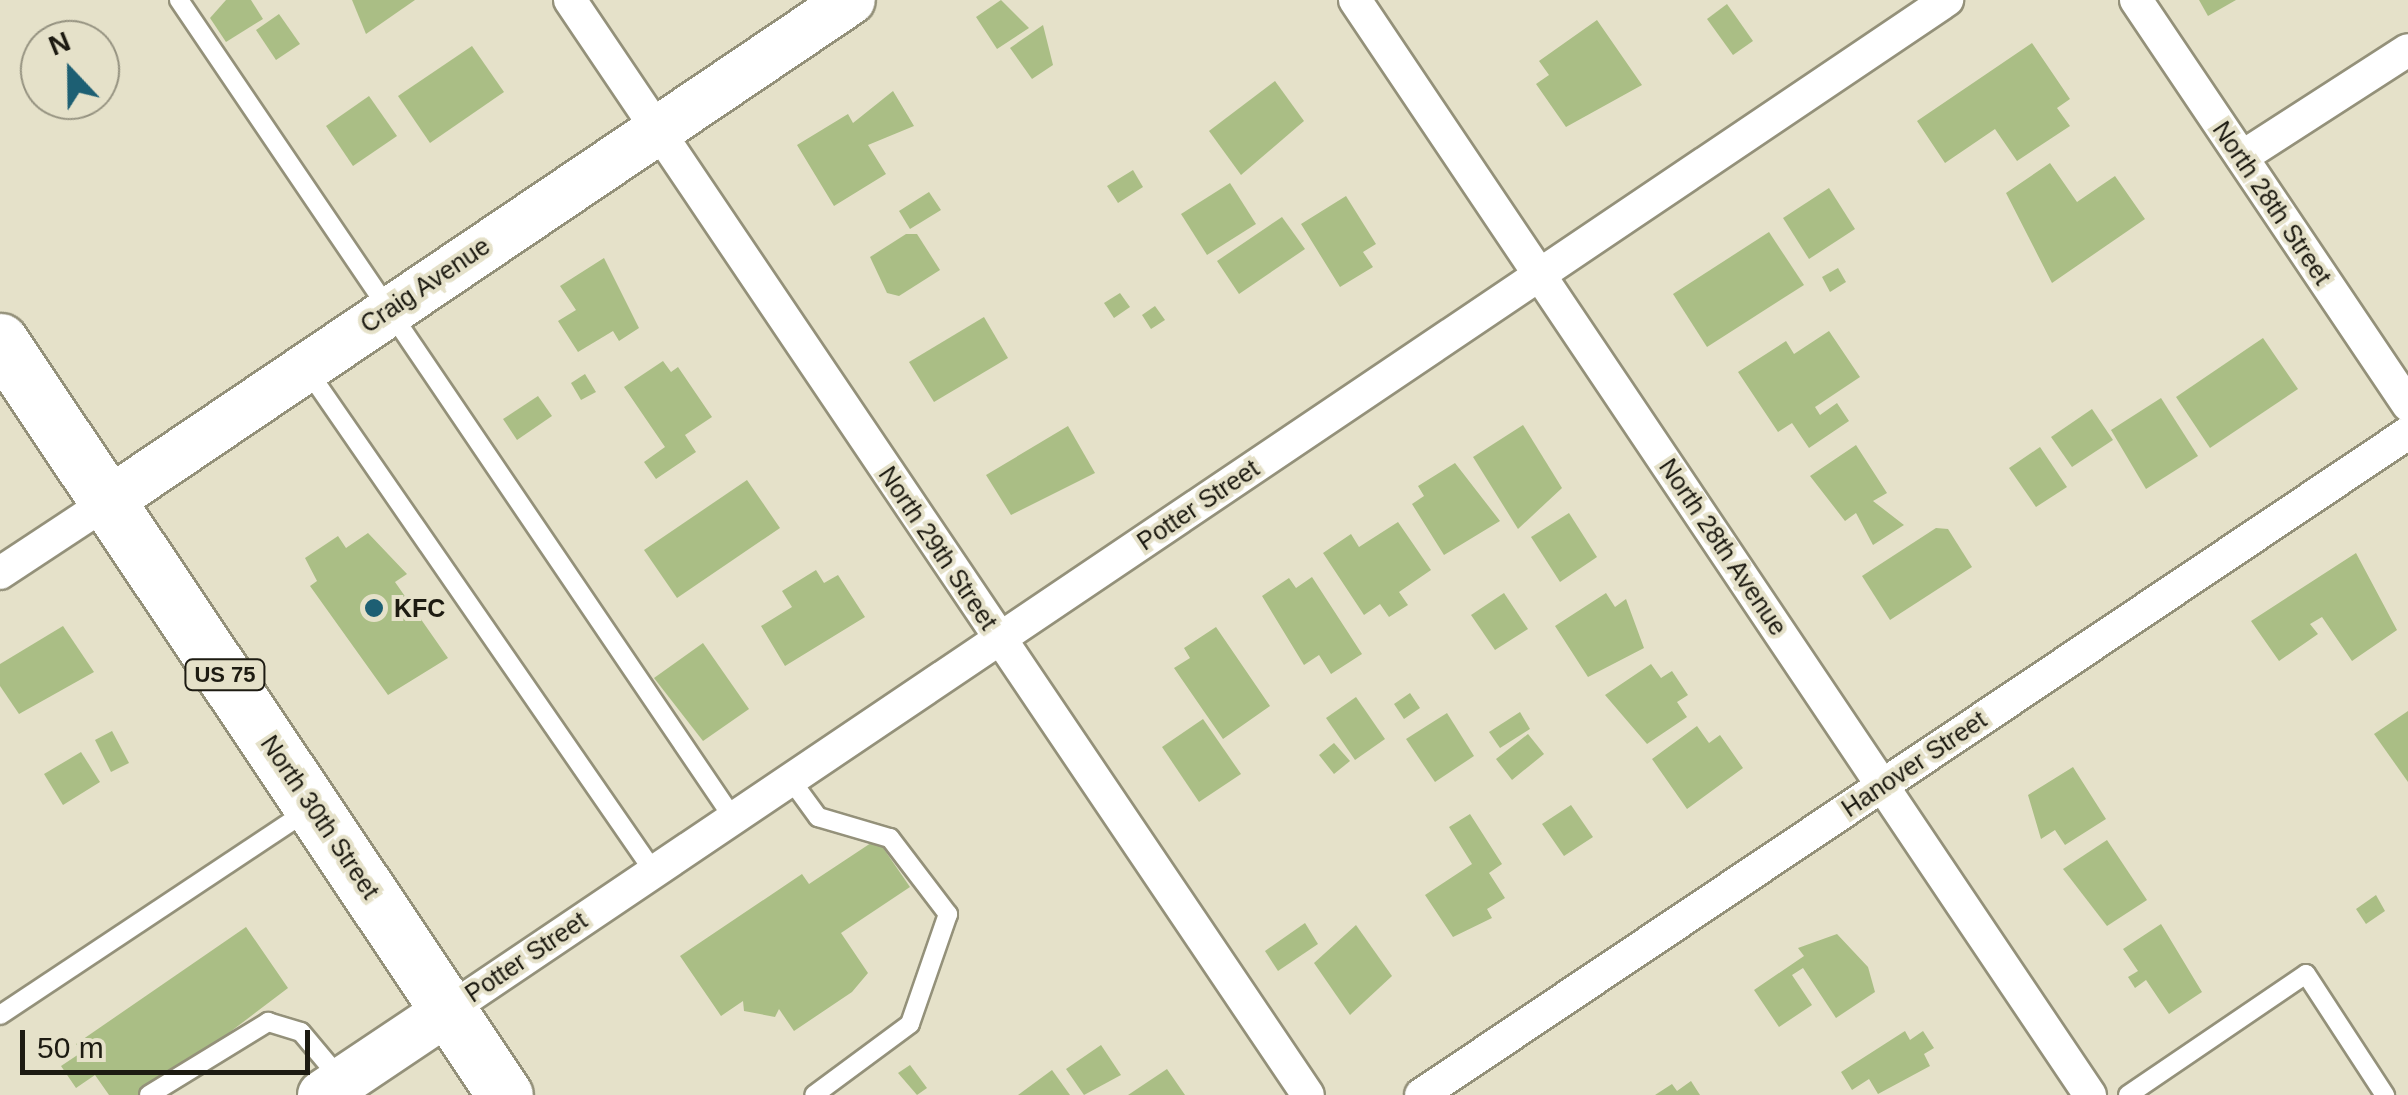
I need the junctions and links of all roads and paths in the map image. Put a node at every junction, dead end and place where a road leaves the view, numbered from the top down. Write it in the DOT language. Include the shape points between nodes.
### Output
graph roads {
  1 [pos="179,0"];
  2 [pos="570,0"];
  3 [pos="851,0"];
  4 [pos="1355,0"];
  5 [pos="1947,0"];
  6 [pos="2136,0"];
  7 [pos="2408,50"];
  8 [pos="658,131"];
  9 [pos="2242,156"];
  10 [pos="1542,275"];
  11 [pos="388,310"];
  12 [pos="0,341"];
  13 [pos="305,366"];
  14 [pos="2408,406"];
  15 [pos="2408,433"];
  16 [pos="109,501"];
  17 [pos="0,574"];
  18 [pos="999,639"];
  19 [pos="791,780"];
  20 [pos="1882,785"];
  21 [pos="313,806"];
  22 [pos="734,818"];
  23 [pos="654,872"];
  24 [pos="448,1010"];
  25 [pos="0,1014"];
  26 [pos="332,1088"];
  27 [pos="149,1095"];
  28 [pos="505,1095"];
  29 [pos="814,1095"];
  30 [pos="1308,1095"];
  31 [pos="1421,1095"];
  32 [pos="2090,1095"];
  33 [pos="2128,1095"];
  34 [pos="2385,1095"];
  1 -- 11 [label="lane"];
  2 -- 8 [label="street, North 29th Street"];
  3 -- 8 [label="main road, Craig Avenue"];
  4 -- 10 [label="street, North 28th Avenue"];
  5 -- 10 [label="street, Potter Street"];
  6 -- 9 [label="street, North 28th Street"];
  7 -- 9 [label="street"];
  8 -- 11 [label="main road, Craig Avenue"];
  8 -- 18 [label="street, North 29th Street"];
  9 -- 14 [label="street, North 28th Street"];
  10 -- 18 [label="street, Potter Street"];
  10 -- 20 [label="street, North 28th Avenue"];
  11 -- 13 [label="main road, Craig Avenue"];
  11 -- 22 [label="lane"];
  12 -- 16 [label="highway, North 30th Street / US 75"];
  13 -- 16 [label="main road, Craig Avenue"];
  13 -- 23 [label="lane"];
  15 -- 20 [label="street, Hanover Street"];
  16 -- 17 [label="street, Craig Avenue"];
  16 -- 21 [label="highway, North 30th Street / US 75"];
  18 -- 19 [label="street, Potter Street"];
  18 -- 30 [label="street, North 29th Street"];
  19 -- 22 [label="street, Potter Street"];
  19 -- 29 [label="lane" via="818,817 890,838 948,914 910,1024"];
  20 -- 31 [label="street, Hanover Street"];
  20 -- 32 [label="street, North 28th Avenue"];
  21 -- 24 [label="highway, North 30th Street / US 75"];
  21 -- 25 [label="lane"];
  22 -- 23 [label="street, Potter Street"];
  23 -- 24 [label="street, Potter Street"];
  24 -- 26 [label="main road"];
  24 -- 28 [label="highway, North 30th Street / US 75"];
  26 -- 27 [label="lane" via="301,1032 268,1022"];
  33 -- 34 [label="lane" via="2306,974"];
}
